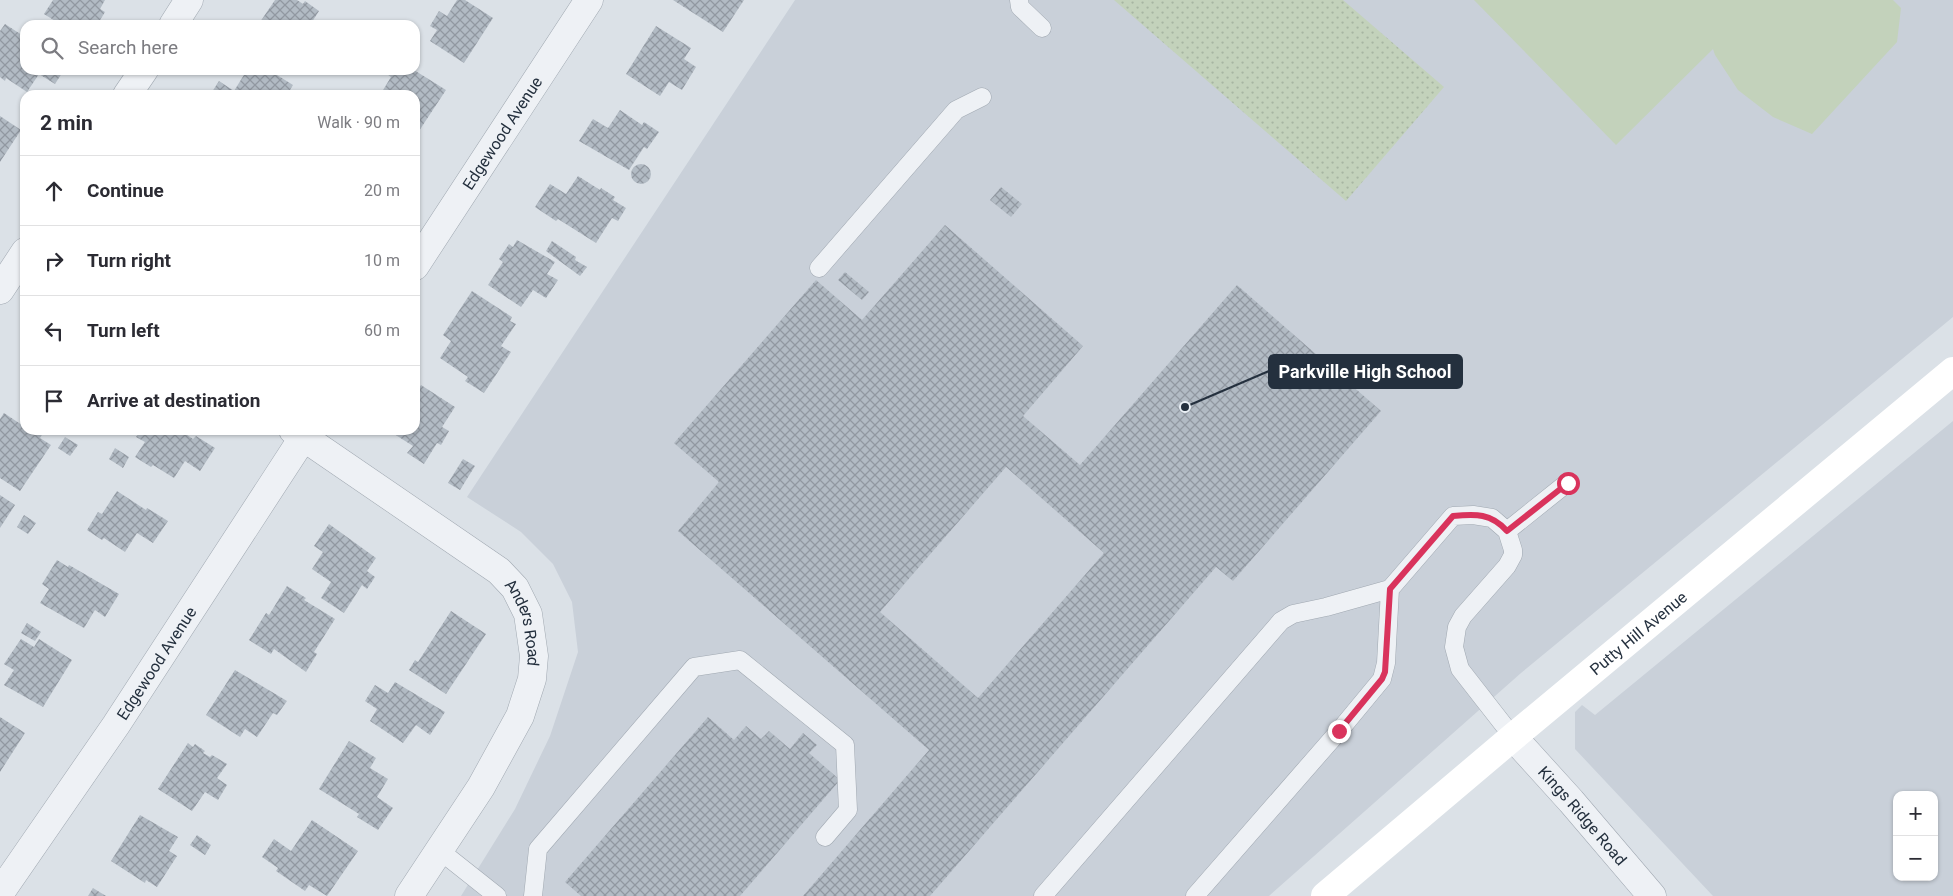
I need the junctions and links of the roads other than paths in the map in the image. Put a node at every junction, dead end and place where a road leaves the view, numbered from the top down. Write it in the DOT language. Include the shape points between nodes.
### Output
graph roads {
  1 [pos="189,0"];
  2 [pos="589,0"];
  3 [pos="1019,0"];
  4 [pos="176,20"];
  5 [pos="1042,28"];
  6 [pos="141,75"];
  7 [pos="130,90"];
  8 [pos="982,97"];
  9 [pos="420,258"];
  10 [pos="20,263"];
  11 [pos="819,268"];
  12 [pos="0,290"];
  13 [pos="1953,371"];
  14 [pos="300,435"];
  15 [pos="306,435"];
  16 [pos="1568,483"];
  17 [pos="1507,531"];
  18 [pos="1390,589"];
  19 [pos="1513,737"];
  20 [pos="825,837"];
  21 [pos="439,850"];
  22 [pos="0,893"];
  23 [pos="408,896"];
  24 [pos="497,896"];
  25 [pos="533,896"];
  26 [pos="1043,896"];
  27 [pos="1195,896"];
  28 [pos="1325,896"];
  29 [pos="1652,896"];
  1 -- 4 [label="street"];
  2 -- 9 [label="street, Edgewood Avenue"];
  3 -- 5 [label="lane" via="1020,7"];
  6 -- 7 [label="street"];
  8 -- 11 [label="lane" via="956,110"];
  10 -- 12 [label="street"];
  13 -- 19 [label="main road, Putty Hill Avenue"];
  14 -- 22 [label="street, Edgewood Avenue" via="116,725"];
  15 -- 21 [label="street, Anders Road" via="499,571 515,588 528,614 534,656 532,679 520,716 481,787"];
  16 -- 17 [label="lane"];
  17 -- 18 [label="lane" via="1487,516 1453,516"];
  17 -- 19 [label="lane" via="1513,550 1511,561 1463,616 1457,627 1454,647 1460,669"];
  18 -- 26 [label="lane" via="1293,614 1282,621"];
  18 -- 27 [label="lane" via="1386,663 1382,679"];
  19 -- 28 [label="main road, Putty Hill Avenue"];
  19 -- 29 [label="street, Kings Ridge Road"];
  20 -- 25 [label="lane" via="848,810 845,744 740,660 694,667 538,849"];
  21 -- 23 [label="street, Anders Road"];
  21 -- 24 [label="lane"];
}
